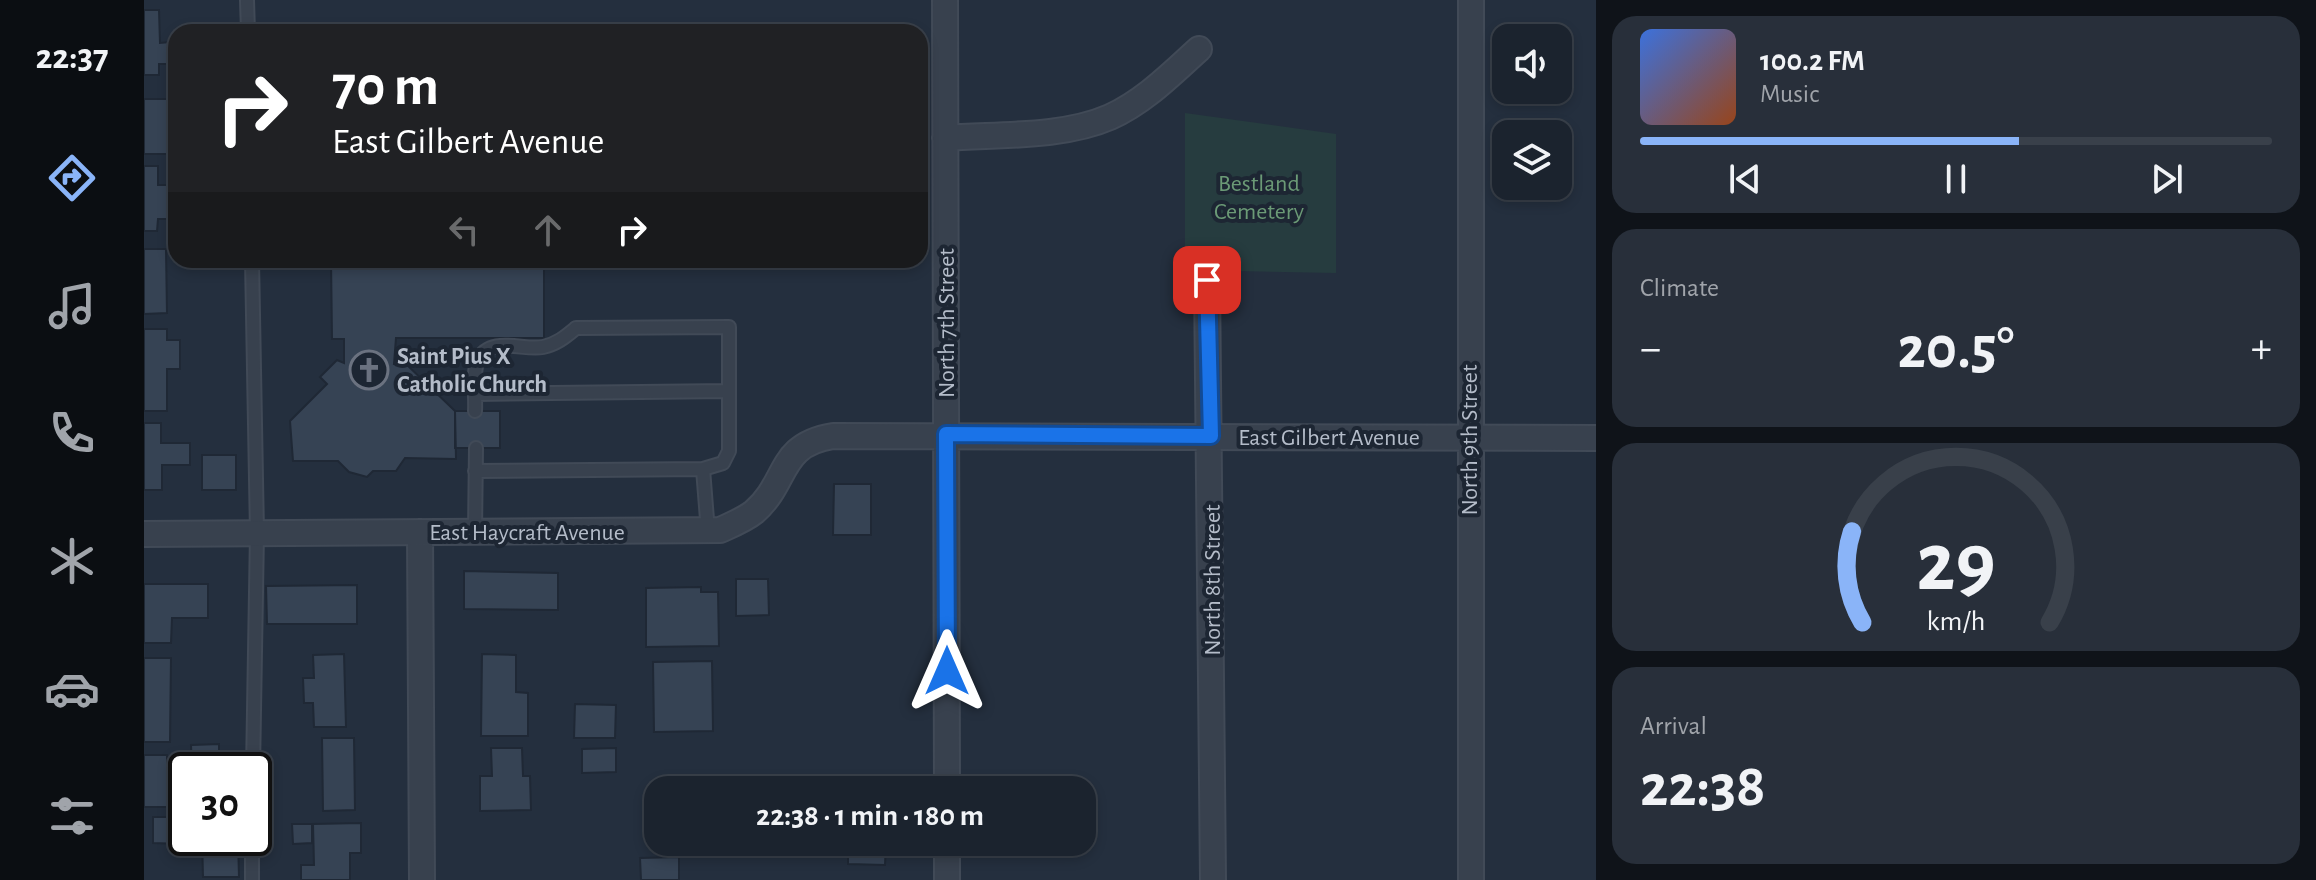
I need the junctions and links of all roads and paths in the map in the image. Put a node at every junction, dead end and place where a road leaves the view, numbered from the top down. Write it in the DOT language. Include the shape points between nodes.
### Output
graph roads {
  1 [pos="247,0"];
  2 [pos="945,0"];
  3 [pos="1471,0"];
  4 [pos="248,24"];
  5 [pos="1199,49"];
  6 [pos="945,138"];
  7 [pos="252,268"];
  8 [pos="1207,280"];
  9 [pos="729,391"];
  10 [pos="476,394"];
  11 [pos="475,411"];
  12 [pos="946,434"];
  13 [pos="869,435"];
  14 [pos="1211,436"];
  15 [pos="1469,438"];
  16 [pos="1596,438"];
  17 [pos="476,448"];
  18 [pos="703,469"];
  19 [pos="475,471"];
  20 [pos="420,532"];
  21 [pos="475,532"];
  22 [pos="708,532"];
  23 [pos="257,533"];
  24 [pos="144,534"];
  25 [pos="253,752"];
  26 [pos="947,776"];
  27 [pos="252,856"];
  28 [pos="947,856"];
  29 [pos="252,880"];
  30 [pos="422,880"];
  31 [pos="947,880"];
  32 [pos="1213,880"];
  33 [pos="1471,880"];
  1 -- 4 [label="lane"];
  2 -- 6 [label="street, North 7th Street"];
  3 -- 15 [label="street, North 9th Street"];
  5 -- 6 [label="street" via="1151,92 1110,117 1067,128"];
  6 -- 12 [label="street, North 7th Street"];
  7 -- 23 [label="lane"];
  8 -- 14 [label="street, North 8th Street"];
  9 -- 10 [label="lane"];
  9 -- 10 [label="lane" via="729,327 576,328 558,343 540,348 487,349 477,361"];
  9 -- 18 [label="lane" via="729,451 723,463"];
  10 -- 11 [label="lane"];
  12 -- 13 [label="street, East Gilbert Avenue"];
  12 -- 14 [label="street, East Gilbert Avenue"];
  12 -- 26 [label="street, North 7th Street"];
  13 -- 22 [label="street, East Haycraft Avenue" via="823,437 799,447 754,512"];
  14 -- 15 [label="street, East Gilbert Avenue"];
  14 -- 32 [label="street, North 8th Street"];
  15 -- 16 [label="street, East Gilbert Avenue"];
  15 -- 33 [label="street, North 9th Street"];
  17 -- 19 [label="lane"];
  18 -- 19 [label="lane"];
  18 -- 22 [label="lane"];
  19 -- 21 [label="lane"];
  20 -- 21 [label="street, East Haycraft Avenue"];
  20 -- 23 [label="street, East Haycraft Avenue"];
  20 -- 30 [label="street"];
  21 -- 22 [label="street, East Haycraft Avenue"];
  23 -- 24 [label="street, East Haycraft Avenue"];
  23 -- 25 [label="lane"];
  27 -- 29 [label="lane"];
  28 -- 31 [label="street"];
}
